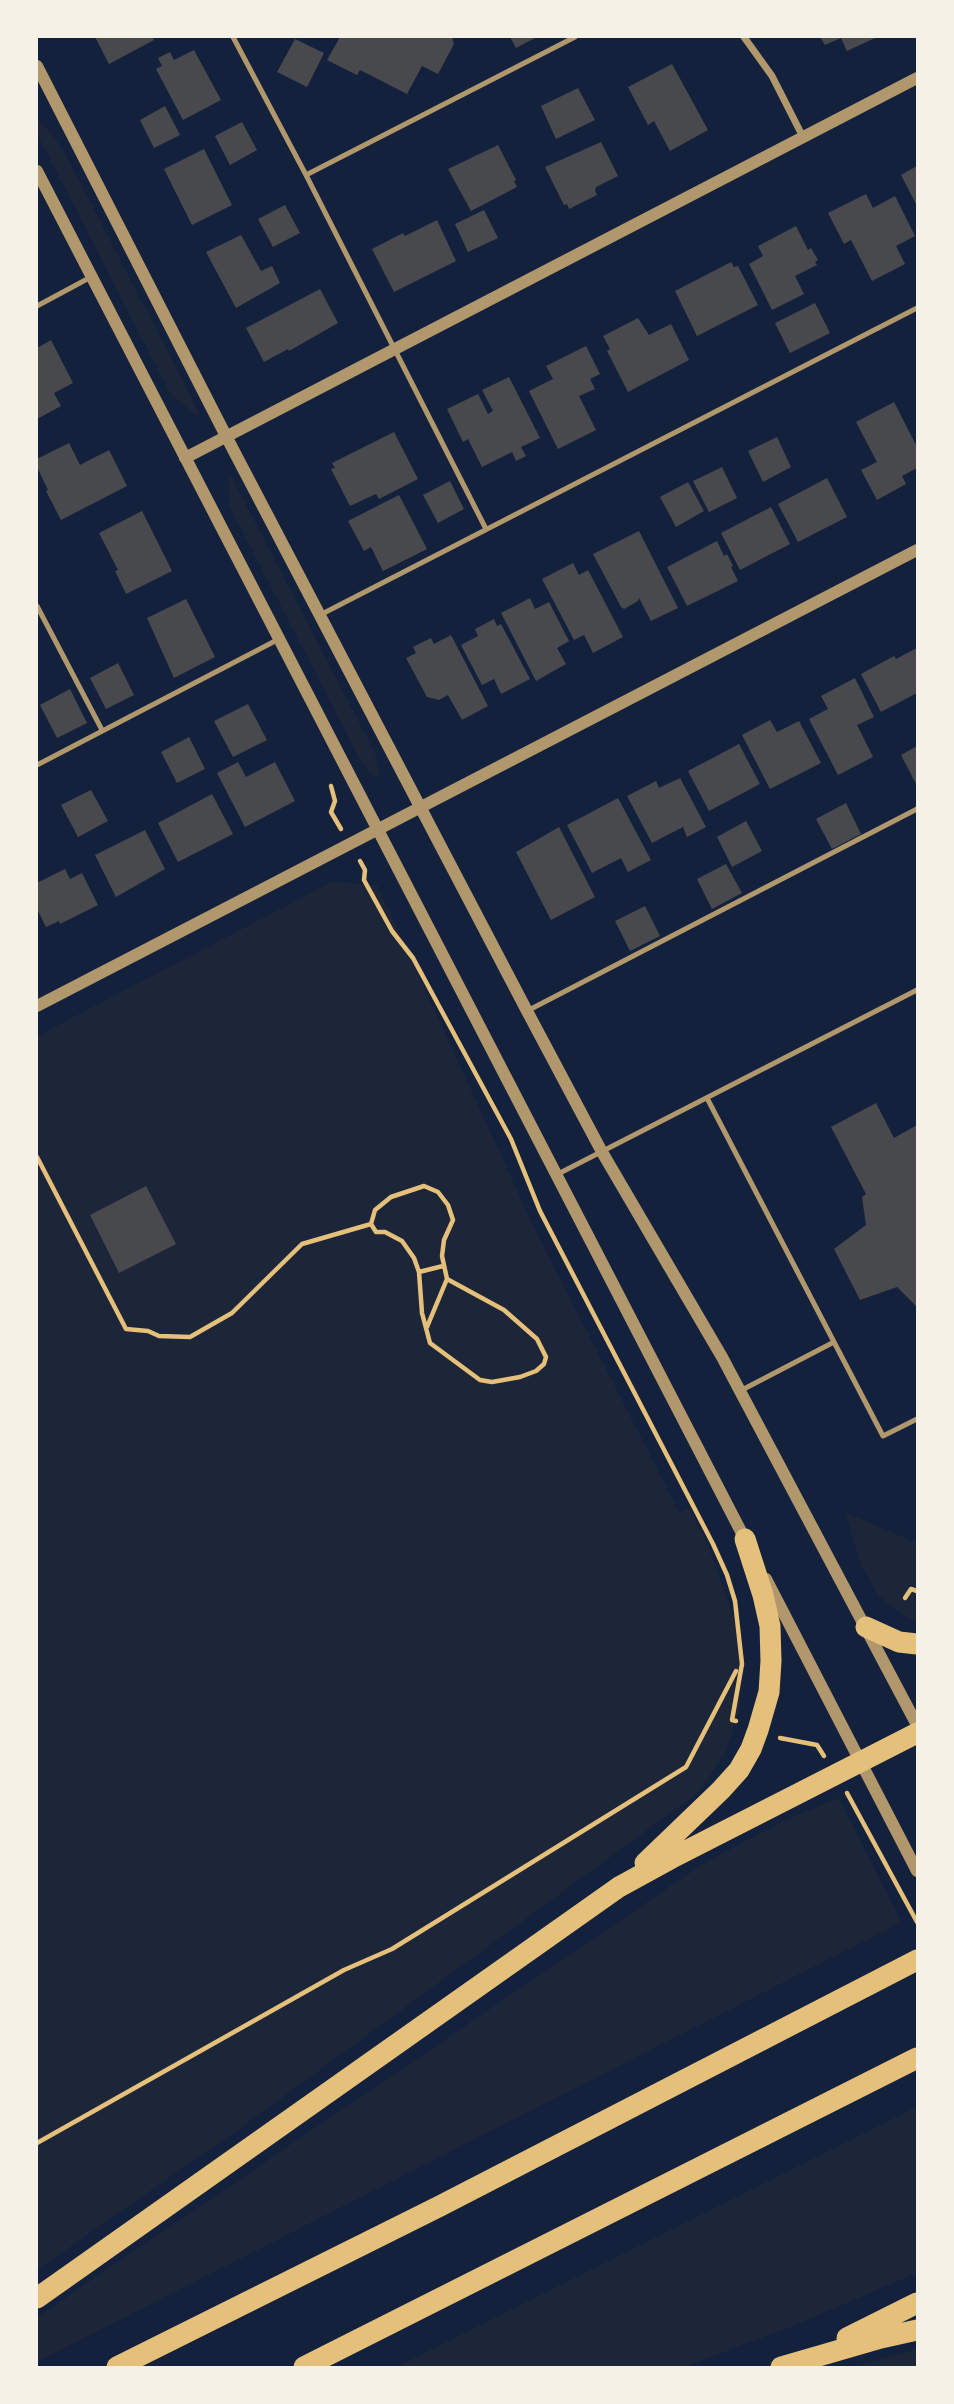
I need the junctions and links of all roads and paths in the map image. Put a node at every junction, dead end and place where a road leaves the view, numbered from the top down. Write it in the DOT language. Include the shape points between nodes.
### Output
graph roads {
  1 [pos="233,37"];
  2 [pos="575,37"];
  3 [pos="744,37"];
  4 [pos="38,70"];
  5 [pos="917,78"];
  6 [pos="803,137"];
  7 [pos="37,171"];
  8 [pos="306,175"];
  9 [pos="91,277"];
  10 [pos="37,306"];
  11 [pos="917,308"];
  12 [pos="394,349"];
  13 [pos="226,436"];
  14 [pos="185,458"];
  15 [pos="486,529"];
  16 [pos="917,550"];
  17 [pos="37,606"];
  18 [pos="320,615"];
  19 [pos="279,639"];
  20 [pos="102,730"];
  21 [pos="37,765"];
  22 [pos="419,807"];
  23 [pos="917,809"];
  24 [pos="376,829"];
  25 [pos="365,870"];
  26 [pos="917,990"];
  27 [pos="37,1006"];
  28 [pos="527,1011"];
  29 [pos="707,1098"];
  30 [pos="603,1152"];
  31 [pos="37,1157"];
  32 [pos="556,1175"];
  33 [pos="371,1224"];
  34 [pos="443,1266"];
  35 [pos="419,1272"];
  36 [pos="447,1279"];
  37 [pos="427,1327"];
  38 [pos="834,1342"];
  39 [pos="740,1391"];
  40 [pos="917,1419"];
  41 [pos="745,1539"];
  42 [pos="917,1591"];
  43 [pos="905,1598"];
  44 [pos="866,1627"];
  45 [pos="917,1644"];
  46 [pos="736,1671"];
  47 [pos="917,1725"];
  48 [pos="758,1730"];
  49 [pos="917,1733"];
  50 [pos="861,1761"];
  51 [pos="891,1871"];
  52 [pos="917,1871"];
  53 [pos="618,1887"];
  54 [pos="917,1922"];
  55 [pos="917,1960"];
  56 [pos="917,2057"];
  57 [pos="37,2143"];
  58 [pos="37,2298"];
  59 [pos="917,2303"];
  60 [pos="917,2330"];
  61 [pos="786,2366"];
  62 [pos="117,2367"];
  63 [pos="304,2367"];
  1 -- 8 [label="lane"];
  2 -- 8 [label="lane"];
  3 -- 6 [label="street" via="772,76"];
  4 -- 13 [label="street"];
  5 -- 6 [label="street"];
  6 -- 12 [label="street"];
  7 -- 9 [label="street"];
  8 -- 12 [label="lane"];
  9 -- 10 [label="lane"];
  9 -- 14 [label="street"];
  11 -- 15 [label="lane"];
  12 -- 13 [label="street"];
  12 -- 15 [label="lane"];
  13 -- 14 [label="street"];
  13 -- 18 [label="street"];
  14 -- 19 [label="street"];
  15 -- 18 [label="lane"];
  16 -- 22 [label="street"];
  17 -- 20 [label="lane"];
  18 -- 22 [label="street"];
  19 -- 20 [label="lane"];
  19 -- 24 [label="street"];
  20 -- 21 [label="lane"];
  22 -- 24 [label="street"];
  22 -- 28 [label="street"];
  23 -- 28 [label="lane"];
  24 -- 27 [label="street"];
  24 -- 32 [label="street"];
  25 -- 48 [label="path" via="365,880 392,931 413,958 511,1139 540,1211 713,1544 735,1601 740,1633 742,1664 732,1720"];
  26 -- 29 [label="lane"];
  28 -- 30 [label="street"];
  29 -- 30 [label="lane"];
  29 -- 38 [label="lane"];
  30 -- 32 [label="lane"];
  30 -- 39 [label="street"];
  31 -- 33 [label="path" via="126,1329 159,1336 190,1337 232,1313 303,1244"];
  32 -- 41 [label="street"];
  33 -- 34 [label="path" via="375,1210 391,1197 424,1186 438,1192 453,1220 444,1240"];
  33 -- 35 [label="path" via="376,1232 402,1241"];
  34 -- 35 [label="path"];
  34 -- 36 [label="path"];
  35 -- 37 [label="path"];
  36 -- 37 [label="path"];
  36 -- 37 [label="path" via="504,1310 537,1339 546,1357 544,1364 520,1377 480,1380 430,1343"];
  38 -- 39 [label="lane"];
  38 -- 40 [label="lane" via="883,1436"];
  39 -- 44 [label="street"];
  41 -- 48 [label="highway" via="770,1626 768,1692"];
  41 -- 50 [label="street"];
  42 -- 43 [label="path" via="911,1589"];
  44 -- 45 [label="highway" via="899,1642"];
  44 -- 47 [label="street"];
  46 -- 57 [label="path" via="686,1767 392,1949 344,1970"];
  48 -- 53 [label="highway" via="751,1749 722,1790"];
  49 -- 50 [label="highway"];
  50 -- 52 [label="street"];
  50 -- 53 [label="highway"];
  51 -- 54 [label="path"];
  53 -- 58 [label="highway"];
  55 -- 62 [label="highway"];
  56 -- 63 [label="highway"];
  59 -- 61 [label="highway"];
  60 -- 61 [label="highway"];
}
